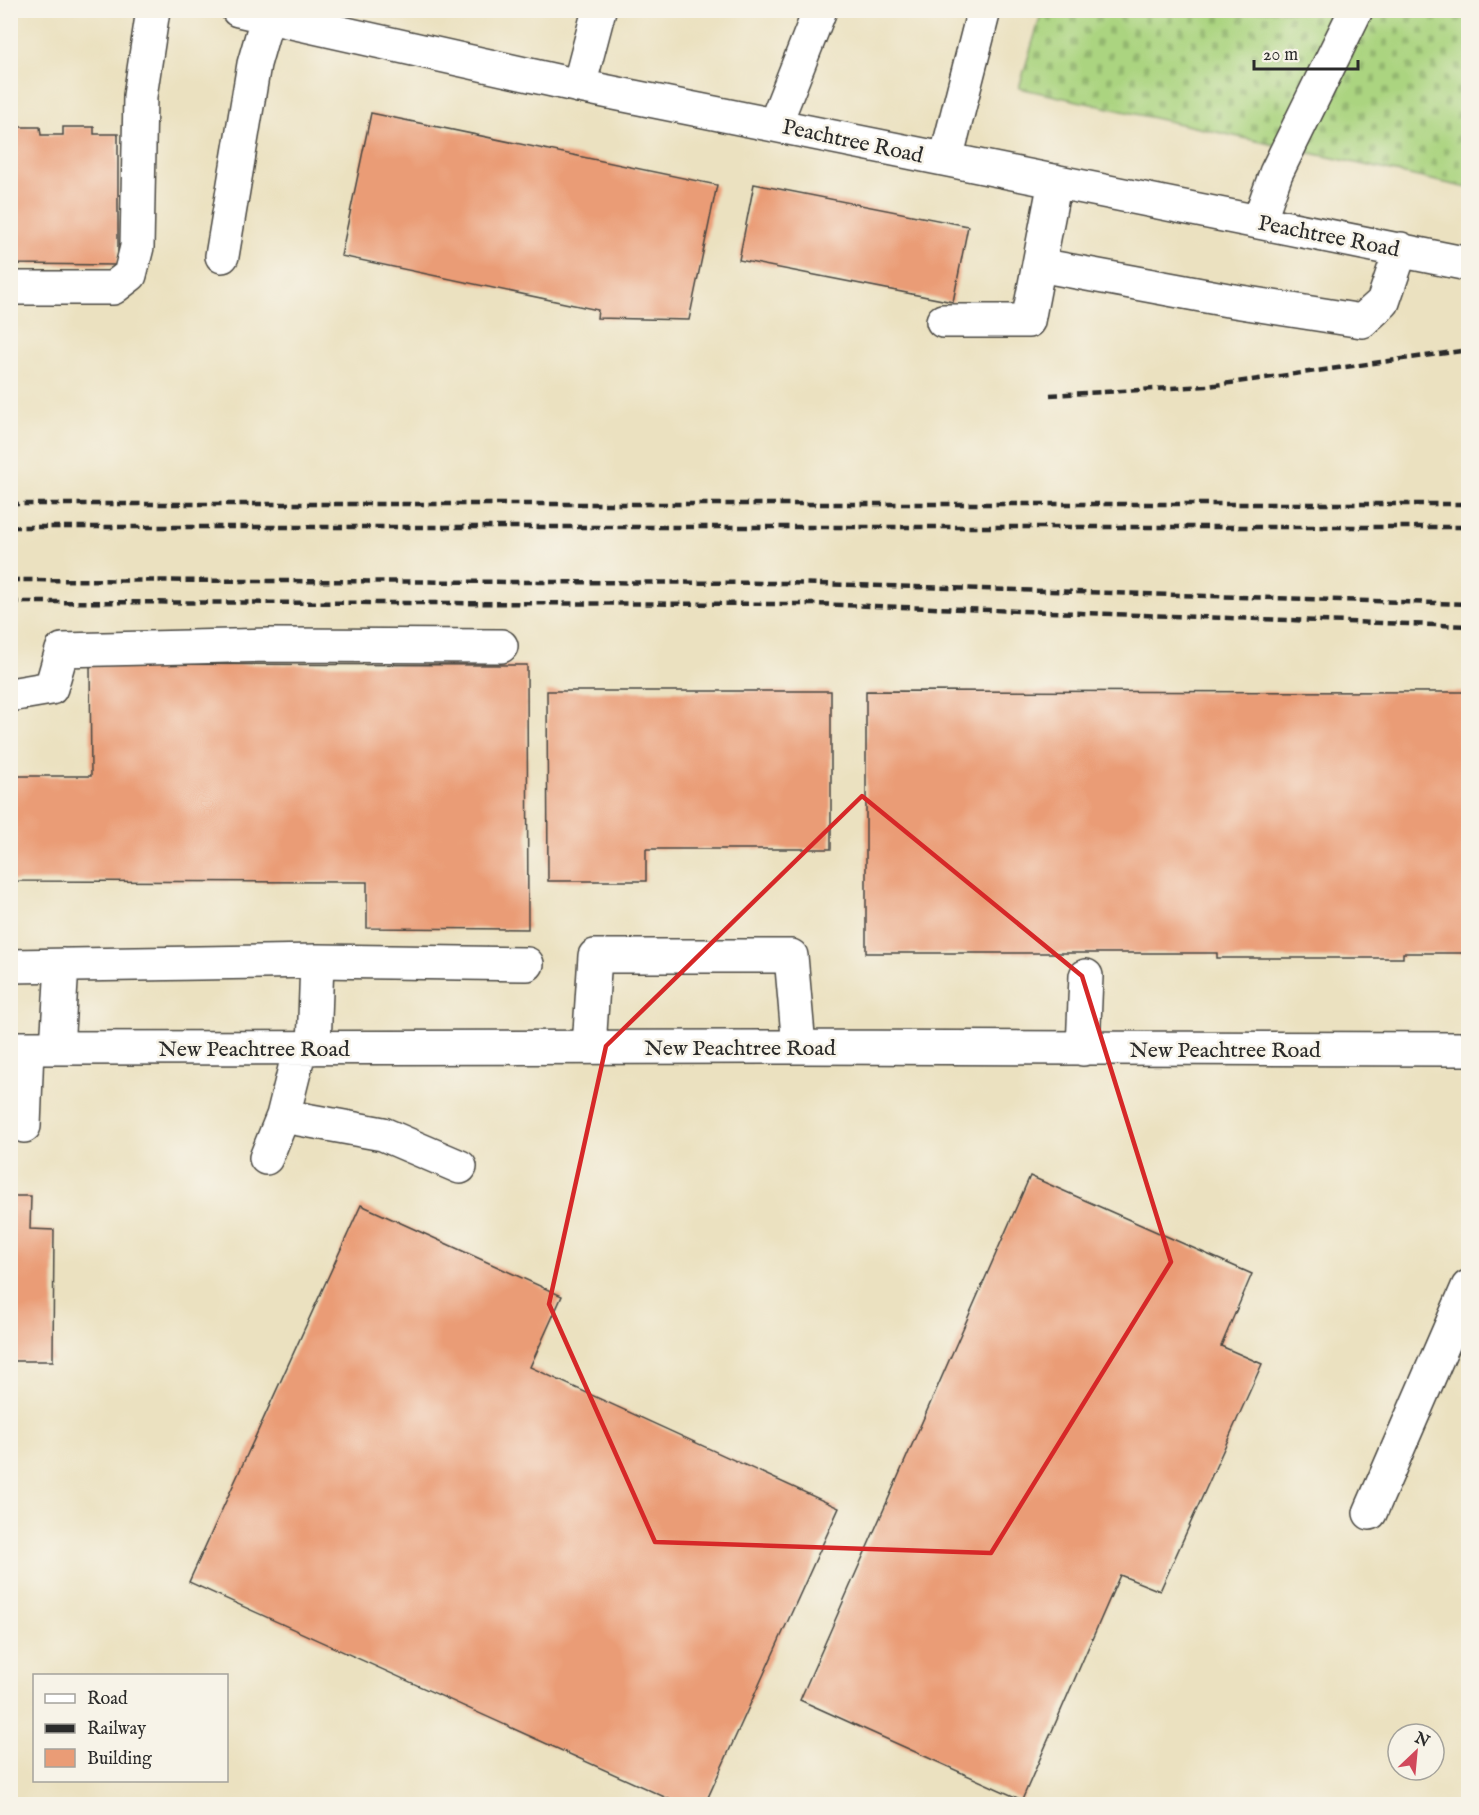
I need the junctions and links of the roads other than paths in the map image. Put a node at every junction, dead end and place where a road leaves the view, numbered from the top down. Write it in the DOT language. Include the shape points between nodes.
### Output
graph roads {
  1 [pos="153,10"];
  2 [pos="599,10"];
  3 [pos="820,10"];
  4 [pos="984,10"];
  5 [pos="1356,10"];
  6 [pos="253,13"];
  7 [pos="579,86"];
  8 [pos="776,124"];
  9 [pos="946,159"];
  10 [pos="1055,181"];
  11 [pos="1259,221"];
  12 [pos="1401,249"];
  13 [pos="222,256"];
  14 [pos="1468,264"];
  15 [pos="1039,265"];
  16 [pos="10,288"];
  17 [pos="943,321"];
  18 [pos="501,646"];
  19 [pos="10,695"];
  20 [pos="317,960"];
  21 [pos="527,964"];
  22 [pos="62,965"];
  23 [pos="10,966"];
  24 [pos="1086,976"];
  25 [pos="589,1047"];
  26 [pos="799,1047"];
  27 [pos="32,1048"];
  28 [pos="307,1048"];
  29 [pos="1083,1048"];
  30 [pos="1468,1049"];
  31 [pos="283,1116"];
  32 [pos="24,1125"];
  33 [pos="266,1158"];
  34 [pos="460,1167"];
  35 [pos="1468,1287"];
  36 [pos="1370,1513"];
  1 -- 16 [label="street" via="140,96 138,247 130,275 113,288"];
  2 -- 7 [label="street"];
  3 -- 8 [label="street"];
  4 -- 9 [label="street"];
  5 -- 11 [label="street" via="1276,173"];
  6 -- 7 [label="street, Peachtree Road"];
  6 -- 13 [label="street" via="255,64"];
  7 -- 8 [label="street, Peachtree Road"];
  8 -- 9 [label="street, Peachtree Road"];
  9 -- 10 [label="street, Peachtree Road"];
  10 -- 11 [label="street, Peachtree Road"];
  10 -- 15 [label="street"];
  11 -- 12 [label="street, Peachtree Road"];
  12 -- 14 [label="street, Peachtree Road"];
  12 -- 15 [label="street" via="1383,302 1362,321"];
  15 -- 17 [label="street" via="1028,321"];
  18 -- 19 [label="street" via="270,645 62,650 51,688"];
  20 -- 21 [label="street"];
  20 -- 22 [label="street"];
  20 -- 28 [label="street"];
  22 -- 23 [label="street"];
  22 -- 27 [label="street"];
  24 -- 29 [label="street"];
  25 -- 26 [label="street, New Peachtree Road"];
  25 -- 26 [label="street" via="596,956 791,956"];
  25 -- 28 [label="street, New Peachtree Road"];
  26 -- 29 [label="street, New Peachtree Road"];
  27 -- 28 [label="street, New Peachtree Road"];
  27 -- 32 [label="street"];
  28 -- 31 [label="street"];
  29 -- 30 [label="street, New Peachtree Road"];
  31 -- 33 [label="street"];
  31 -- 34 [label="street" via="383,1134"];
  35 -- 36 [label="street"];
}
